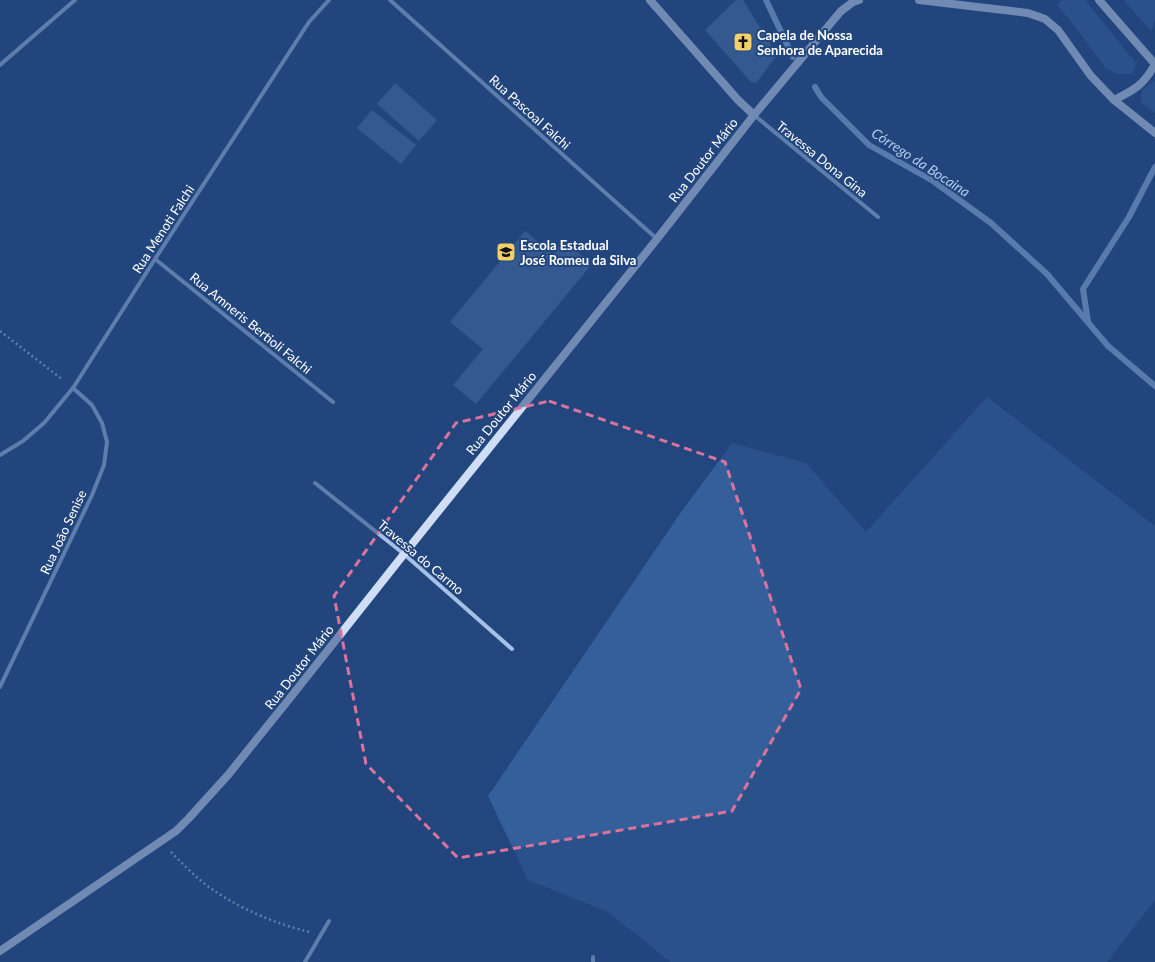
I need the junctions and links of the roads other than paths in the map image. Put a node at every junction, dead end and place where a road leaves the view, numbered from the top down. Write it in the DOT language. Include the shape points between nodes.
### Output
graph roads {
  1 [pos="75,0"];
  2 [pos="329,0"];
  3 [pos="390,0"];
  4 [pos="650,0"];
  5 [pos="859,0"];
  6 [pos="919,0"];
  7 [pos="1099,0"];
  8 [pos="1155,64"];
  9 [pos="0,65"];
  10 [pos="1114,100"];
  11 [pos="754,115"];
  12 [pos="1155,133"];
  13 [pos="878,217"];
  14 [pos="657,240"];
  15 [pos="155,259"];
  16 [pos="73,388"];
  17 [pos="334,402"];
  18 [pos="0,455"];
  19 [pos="315,483"];
  20 [pos="404,554"];
  21 [pos="512,649"];
  22 [pos="0,687"];
  23 [pos="329,921"];
  24 [pos="0,951"];
  25 [pos="305,962"];
  1 -- 9 [label="street"];
  2 -- 15 [label="street, Rua Menoti Falchi" via="309,22"];
  3 -- 14 [label="street, Rua Pascoal Falchi"];
  4 -- 11 [label="street"];
  5 -- 11 [label="street, Rua Doutor Mário" via="841,11"];
  6 -- 10 [label="street" via="1028,13 1045,19 1058,30 1091,76"];
  7 -- 8 [label="street"];
  8 -- 10 [label="street" via="1142,83"];
  10 -- 12 [label="street"];
  11 -- 13 [label="street, Travessa Dona Gina"];
  11 -- 14 [label="street, Rua Doutor Mário"];
  14 -- 20 [label="street, Rua Doutor Mário"];
  15 -- 16 [label="street, Rua Menoti Falchi"];
  15 -- 17 [label="street, Rua Amneris Bertioli Falchi"];
  16 -- 18 [label="street, Rua Menoti Falchi" via="44,423"];
  16 -- 22 [label="street, Rua João Senise" via="92,405 102,422 107,442 104,465"];
  19 -- 20 [label="street, Travessa do Carmo"];
  20 -- 21 [label="street, Travessa do Carmo"];
  20 -- 24 [label="street, Rua Doutor Mário" via="228,775 176,831"];
  23 -- 25 [label="street"];
}
